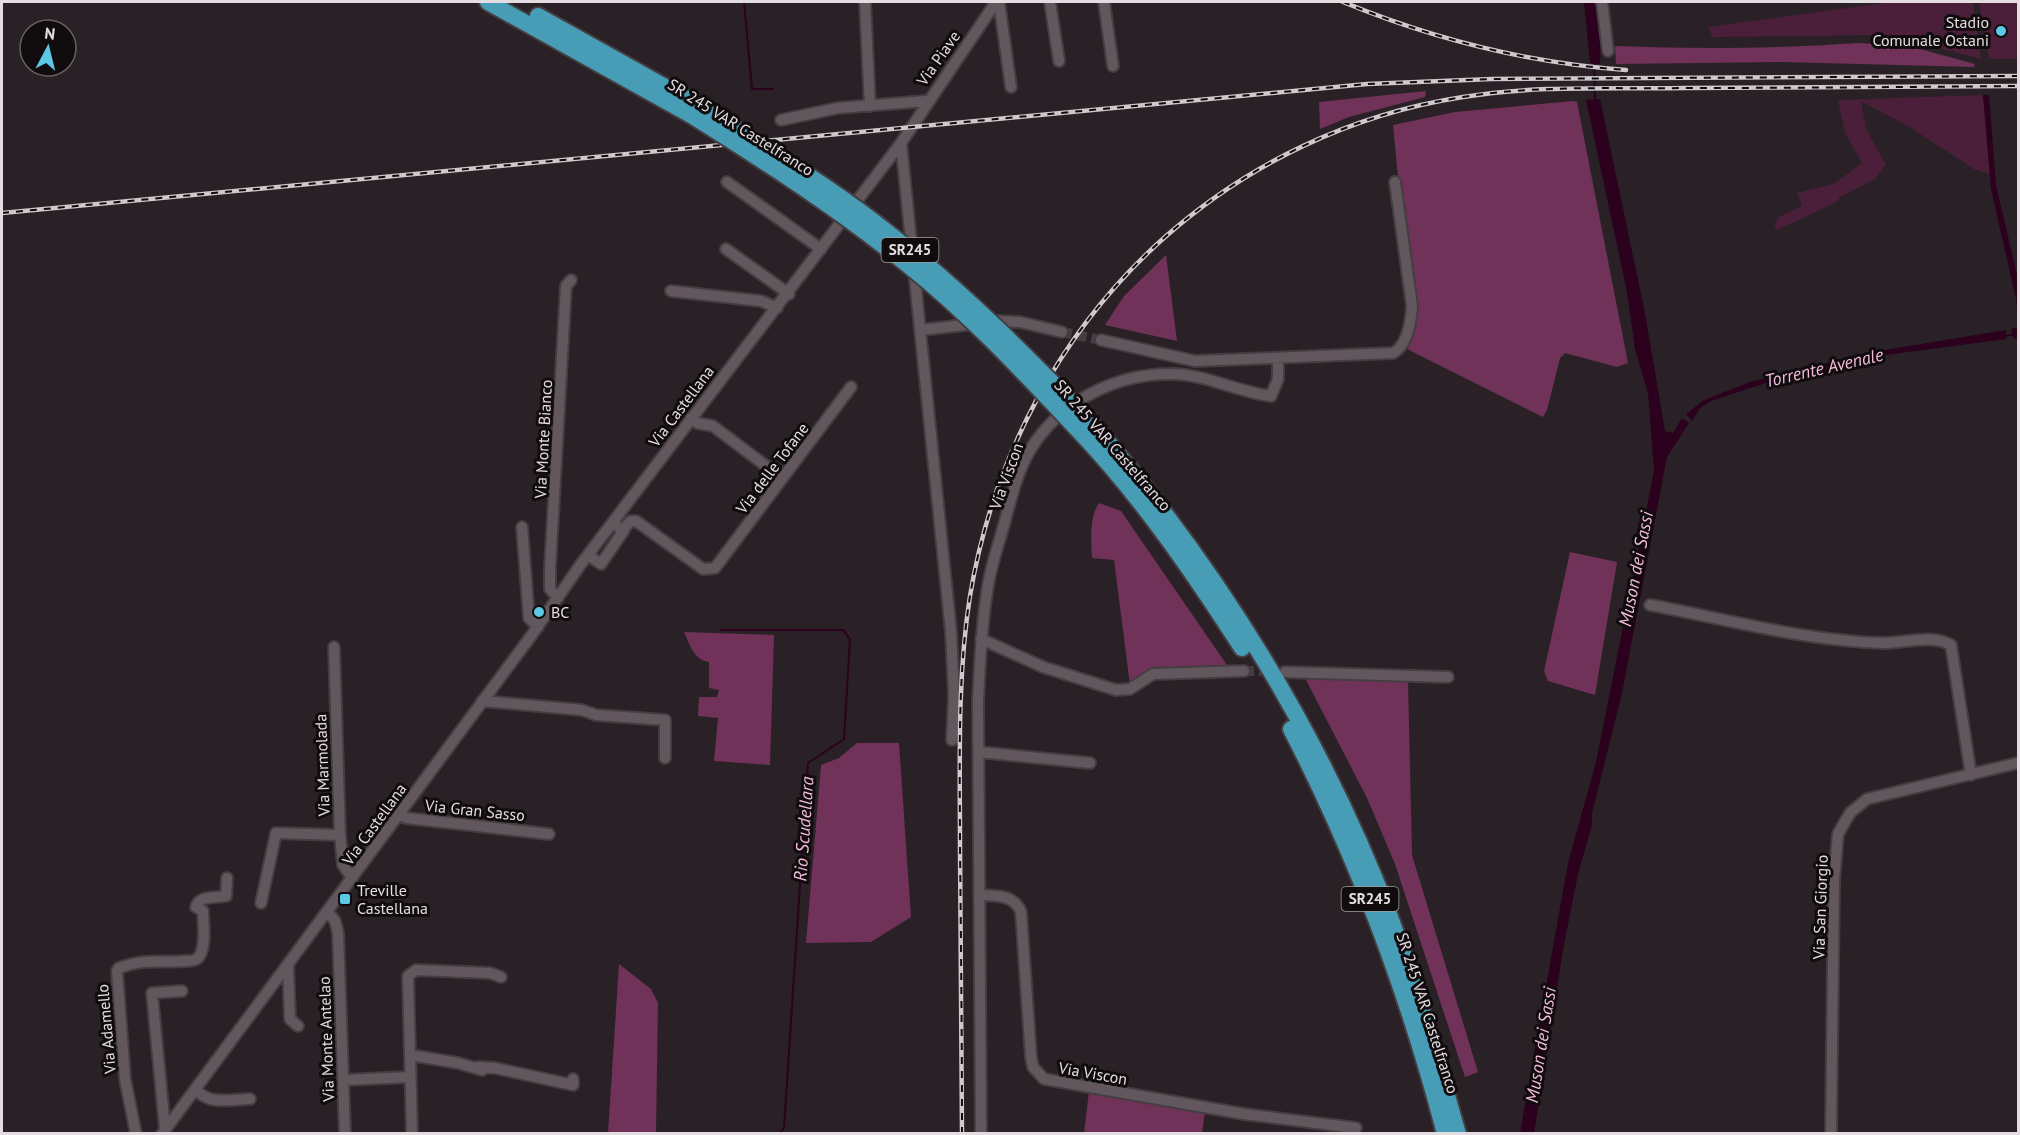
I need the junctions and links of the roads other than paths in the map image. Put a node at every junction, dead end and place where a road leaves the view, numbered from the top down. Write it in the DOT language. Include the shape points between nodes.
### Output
graph roads {
  1 [pos="488,2"];
  2 [pos="512,2"];
  3 [pos="865,2"];
  4 [pos="997,2"];
  5 [pos="1050,2"];
  6 [pos="1104,2"];
  7 [pos="1602,2"];
  8 [pos="1608,51"];
  9 [pos="1059,61"];
  10 [pos="1113,66"];
  11 [pos="1011,87"];
  12 [pos="926,101"];
  13 [pos="870,106"];
  14 [pos="695,111"];
  15 [pos="781,120"];
  16 [pos="908,132"];
  17 [pos="900,143"];
  18 [pos="727,182"];
  19 [pos="1395,182"];
  20 [pos="726,249"];
  21 [pos="821,249"];
  22 [pos="571,280"];
  23 [pos="671,291"];
  24 [pos="789,294"];
  25 [pos="777,308"];
  26 [pos="921,330"];
  27 [pos="1062,332"];
  28 [pos="1101,340"];
  29 [pos="1278,359"];
  30 [pos="851,387"];
  31 [pos="691,418"];
  32 [pos="1088,429"];
  33 [pos="782,478"];
  34 [pos="613,523"];
  35 [pos="522,527"];
  36 [pos="624,530"];
  37 [pos="588,555"];
  38 [pos="558,598"];
  39 [pos="1650,605"];
  40 [pos="538,627"];
  41 [pos="981,639"];
  42 [pos="334,647"];
  43 [pos="1244,671"];
  44 [pos="1286,672"];
  45 [pos="1448,677"];
  46 [pos="482,701"];
  47 [pos="952,740"];
  48 [pos="979,752"];
  49 [pos="665,758"];
  50 [pos="1090,763"];
  51 [pos="2019,763"];
  52 [pos="1971,775"];
  53 [pos="399,814"];
  54 [pos="549,834"];
  55 [pos="340,835"];
  56 [pos="227,878"];
  57 [pos="352,878"];
  58 [pos="979,895"];
  59 [pos="261,903"];
  60 [pos="327,912"];
  61 [pos="315,929"];
  62 [pos="337,944"];
  63 [pos="288,965"];
  64 [pos="501,977"];
  65 [pos="182,991"];
  66 [pos="298,1026"];
  67 [pos="410,1055"];
  68 [pos="410,1077"];
  69 [pos="573,1079"];
  70 [pos="343,1080"];
  71 [pos="196,1089"];
  72 [pos="250,1099"];
  73 [pos="1356,1128"];
  74 [pos="163,1131"];
  75 [pos="136,1134"];
  76 [pos="345,1134"];
  77 [pos="412,1134"];
  78 [pos="981,1134"];
  79 [pos="1445,1134"];
  80 [pos="1458,1134"];
  81 [pos="1831,1134"];
  1 -- 14 [label="highway, SR 245 VAR Castelfranco / SR245"];
  2 -- 14 [label="highway, SR 245 VAR Castelfranco / SR245"];
  3 -- 13 [label="street"];
  4 -- 11 [label="street, Via Piave"];
  4 -- 12 [label="street, Via Piave"];
  5 -- 9 [label="street"];
  6 -- 10 [label="street"];
  7 -- 8 [label="street"];
  12 -- 13 [label="street"];
  12 -- 16 [label="street, Via Piave"];
  13 -- 15 [label="street"];
  14 -- 32 [label="highway, SR 245 VAR Castelfranco / SR245, bridge" via="910,266"];
  16 -- 17 [label="street, Via Castellana"];
  17 -- 21 [label="street, Via Castellana"];
  17 -- 26 [label="street"];
  18 -- 21 [label="street"];
  19 -- 29 [label="street" via="1412,306 1410,323 1398,350"];
  20 -- 24 [label="street"];
  21 -- 24 [label="street, Via Castellana"];
  22 -- 38 [label="street, Via Monte Bianco" via="566,286 550,568 550,589"];
  23 -- 25 [label="street" via="760,300"];
  24 -- 25 [label="street, Via Castellana"];
  25 -- 31 [label="street, Via Castellana"];
  26 -- 27 [label="street" via="999,321"];
  26 -- 47 [label="street" via="952,643"];
  28 -- 29 [label="street" via="1195,362"];
  29 -- 41 [label="street, Via Viscon" via="1278,379 1271,396 1169,374 1119,380 1082,399 1053,422 1035,442 1017,478 987,590"];
  30 -- 33 [label="street, Via delle Tofane"];
  31 -- 33 [label="street" via="712,426"];
  31 -- 34 [label="street, Via Castellana"];
  32 -- 79 [label="highway, SR 245 VAR Castelfranco / SR245" via="1188,563 1262,678 1312,770 1382,929"];
  32 -- 80 [label="highway, SR 245 VAR Castelfranco / SR245" via="1131,470 1199,558 1312,745 1390,917 1426,1021"];
  33 -- 36 [label="street, Via delle Tofane" via="712,570 703,569 636,521"];
  34 -- 36 [label="street"];
  34 -- 37 [label="street, Via Castellana"];
  35 -- 40 [label="street" via="529,618"];
  36 -- 37 [label="street" via="602,564"];
  37 -- 38 [label="street, Via Castellana"];
  38 -- 40 [label="street, Via Castellana"];
  39 -- 52 [label="street" via="1848,640 1924,640 1951,645"];
  40 -- 46 [label="street, Via Castellana"];
  41 -- 43 [label="street" via="1043,667 1116,690 1128,690 1153,674"];
  41 -- 48 [label="street, Via Viscon"];
  42 -- 55 [label="street, Via Marmolada"];
  44 -- 45 [label="street"];
  46 -- 49 [label="street" via="665,720"];
  46 -- 53 [label="street, Via Castellana"];
  48 -- 50 [label="street"];
  48 -- 58 [label="street, Via Viscon"];
  51 -- 52 [label="street, Via San Giorgio"];
  52 -- 81 [label="street, Via San Giorgio" via="1867,799 1850,813 1838,834"];
  53 -- 54 [label="street, Via Gran Sasso" via="406,818"];
  53 -- 57 [label="street, Via Castellana"];
  55 -- 57 [label="street, Via Marmolada" via="343,865"];
  55 -- 59 [label="street" via="276,833"];
  56 -- 75 [label="street, Via Adamello" via="226,896 197,903 196,907 203,911 199,957 137,961 117,971 125,1079"];
  57 -- 60 [label="street, Via Castellana"];
  58 -- 73 [label="street, Via Viscon" via="1012,900 1021,912 1030,1058 1037,1074 1044,1079 1244,1114"];
  58 -- 78 [label="street, Via Viscon"];
  60 -- 61 [label="street, Via Castellana"];
  60 -- 62 [label="street, Via Monte Antelao" via="338,928"];
  61 -- 62 [label="street" via="327,930"];
  61 -- 63 [label="street, Via Castellana"];
  62 -- 70 [label="street, Via Monte Antelao"];
  63 -- 66 [label="street" via="290,1019"];
  63 -- 71 [label="street, Via Castellana"];
  64 -- 67 [label="street" via="490,973 412,972 408,976"];
  65 -- 74 [label="street" via="152,993"];
  67 -- 68 [label="street"];
  67 -- 69 [label="street" via="573,1085"];
  68 -- 70 [label="street"];
  68 -- 77 [label="street"];
  70 -- 76 [label="street, Via Monte Antelao"];
  71 -- 72 [label="street" via="210,1100"];
  71 -- 74 [label="street, Via Castellana"];
}
